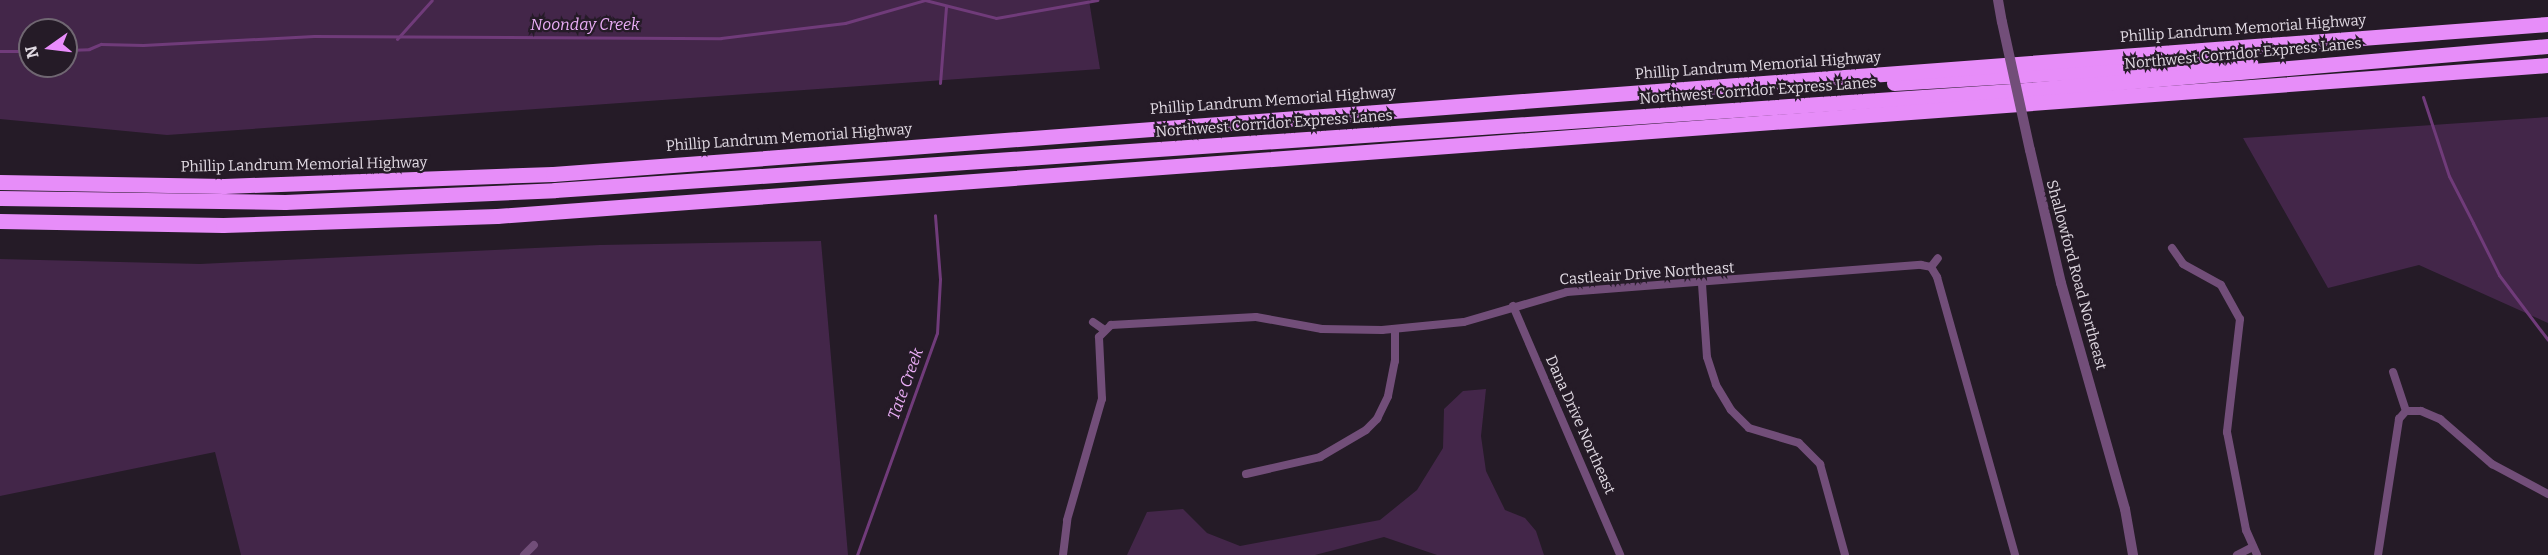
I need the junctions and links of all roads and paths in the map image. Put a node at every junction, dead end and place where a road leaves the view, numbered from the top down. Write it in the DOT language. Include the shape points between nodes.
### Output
graph roads {
  1 [pos="1998,0"];
  2 [pos="2548,24"];
  3 [pos="2548,46"];
  4 [pos="2484,51"];
  5 [pos="2548,65"];
  6 [pos="1687,89"];
  7 [pos="0,182"];
  8 [pos="0,198"];
  9 [pos="2,222"];
  10 [pos="2172,248"];
  11 [pos="1938,258"];
  12 [pos="1932,267"];
  13 [pos="1702,284"];
  14 [pos="1513,306"];
  15 [pos="1093,322"];
  16 [pos="1104,329"];
  17 [pos="1395,329"];
  18 [pos="2393,372"];
  19 [pos="2406,411"];
  20 [pos="1246,474"];
  21 [pos="2548,494"];
  22 [pos="534,545"];
  23 [pos="2255,551"];
  24 [pos="524,555"];
  25 [pos="1063,555"];
  26 [pos="1620,555"];
  27 [pos="1845,555"];
  28 [pos="2015,555"];
  29 [pos="2133,555"];
  30 [pos="2237,555"];
  31 [pos="2378,555"];
  1 -- 29 [label="street, Shallowford Road Northeast, bridge" via="2056,263 2125,509"];
  2 -- 6 [label="highway, Phillip Landrum Memorial Highway"];
  3 -- 4 [label="highway, Northwest Corridor Express Lanes"];
  4 -- 6 [label="highway" via="2250,61 1970,81"];
  4 -- 8 [label="highway, Northwest Corridor Express Lanes" via="2015,91 1395,135 773,172 555,190 285,202"];
  5 -- 9 [label="highway" via="508,216 255,225"];
  6 -- 7 [label="highway, Phillip Landrum Memorial Highway" via="526,176 224,186"];
  10 -- 23 [label="street" via="2183,264 2221,285 2240,319 2227,432"];
  11 -- 12 [label="street"];
  12 -- 13 [label="street, Castleair Drive Northeast" via="1913,265"];
  12 -- 28 [label="street"];
  13 -- 14 [label="street, Castleair Drive Northeast" via="1567,292"];
  13 -- 27 [label="street" via="1707,357 1723,398 1749,428 1786,438 1811,452 1825,478"];
  14 -- 17 [label="street, Castleair Drive Northeast" via="1464,322"];
  14 -- 26 [label="street, Dana Drive Northeast"];
  15 -- 16 [label="street"];
  16 -- 17 [label="street, Castleair Drive Northeast" via="1119,324 1256,317 1322,329"];
  16 -- 25 [label="street" via="1099,337 1099,419 1067,520"];
  17 -- 20 [label="street" via="1395,361 1388,396 1377,419 1366,430 1320,457"];
  18 -- 19 [label="street"];
  19 -- 21 [label="street" via="2421,411 2440,419 2492,464"];
  19 -- 31 [label="street" via="2397,426"];
  22 -- 24 [label="street"];
  23 -- 30 [label="street"];
}
